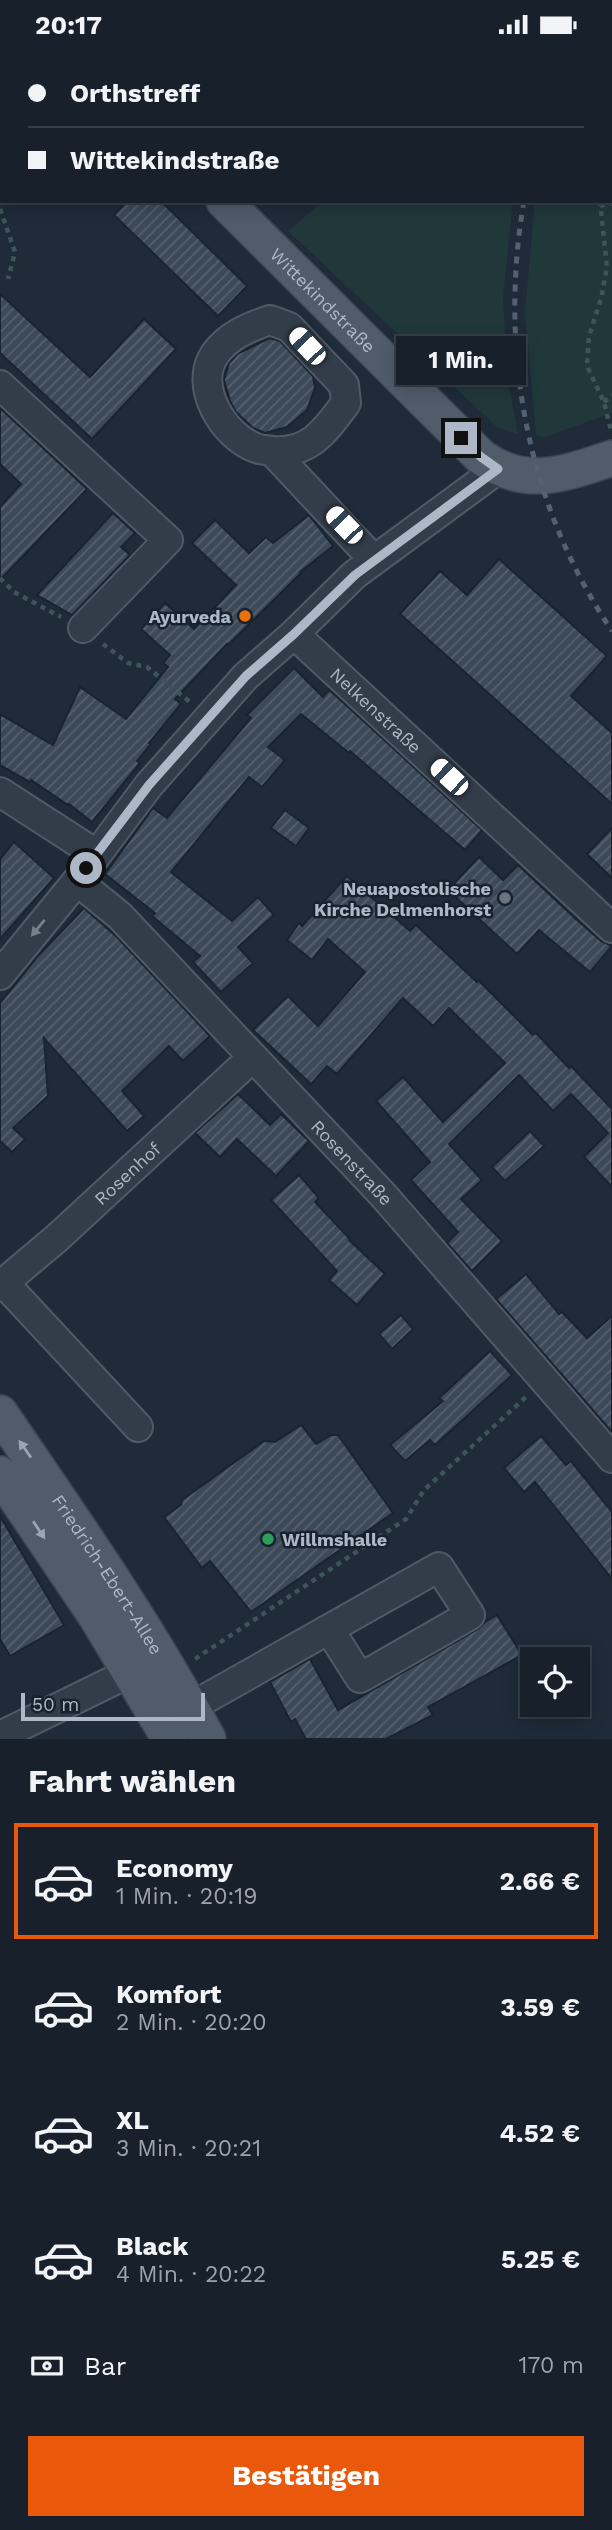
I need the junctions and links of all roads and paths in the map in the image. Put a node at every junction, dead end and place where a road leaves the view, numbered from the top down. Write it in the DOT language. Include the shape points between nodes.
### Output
graph roads {
  1 [pos="226,203"];
  2 [pos="612,203"];
  3 [pos="600,204"];
  4 [pos="0,209"];
  5 [pos="8,279"];
  6 [pos="0,385"];
  7 [pos="612,395"];
  8 [pos="604,402"];
  9 [pos="612,434"];
  10 [pos="272,451"];
  11 [pos="612,458"];
  12 [pos="489,463"];
  13 [pos="374,560"];
  14 [pos="83,628"];
  15 [pos="294,634"];
  16 [pos="0,792"];
  17 [pos="96,854"];
  18 [pos="77,881"];
  19 [pos="612,928"];
  20 [pos="0,975"];
  21 [pos="253,1057"];
  22 [pos="2,1285"];
  23 [pos="544,1380"];
  24 [pos="0,1413"];
  25 [pos="138,1427"];
  26 [pos="612,1458"];
  27 [pos="0,1474"];
  28 [pos="329,1629"];
  29 [pos="131,1672"];
  30 [pos="172,1674"];
  31 [pos="191,1707"];
  32 [pos="0,1736"];
  33 [pos="170,1739"];
  34 [pos="208,1739"];
  1 -- 12 [label="main road, Wittekindstraße"];
  2 -- 3 [label="path"];
  3 -- 8 [label="path" via="607,267 589,336 587,366"];
  4 -- 5 [label="path" via="15,252"];
  6 -- 14 [label="street" via="168,540"];
  7 -- 8 [label="path"];
  8 -- 9 [label="path"];
  10 -- 10 [label="street" via="244,442 221,419 208,376 214,356 234,336 270,320 289,327 344,385 346,403 307,445 289,453"];
  10 -- 13 [label="street"];
  11 -- 12 [label="main road" via="569,473 538,476 518,475"];
  12 -- 13 [label="street"];
  13 -- 15 [label="street"];
  15 -- 17 [label="street" via="208,717"];
  15 -- 19 [label="street, Nelkenstraße"];
  16 -- 17 [label="street"];
  17 -- 18 [label="street"];
  18 -- 20 [label="street, one-way"];
  18 -- 21 [label="street, Rosenstraße" via="120,916"];
  21 -- 22 [label="street, Rosenhof"];
  21 -- 23 [label="street, Rosenstraße" via="384,1196"];
  22 -- 25 [label="street"];
  23 -- 26 [label="street, Rosenstraße"];
  23 -- 30 [label="path" via="424,1490 407,1519"];
  30 -- 24 [label="main road, Friedrich-Ebert-Allee, one-way" via="79,1526"];
  27 -- 29 [label="main road, Friedrich-Ebert-Allee, one-way"];
  28 -- 28 [label="street" via="439,1567 470,1615 360,1678"];
  28 -- 31 [label="street"];
  29 -- 32 [label="street"];
  29 -- 33 [label="main road, Friedrich-Ebert-Allee"];
  30 -- 31 [label="main road, Friedrich-Ebert-Allee"];
  31 -- 34 [label="main road, Friedrich-Ebert-Allee"];
}
